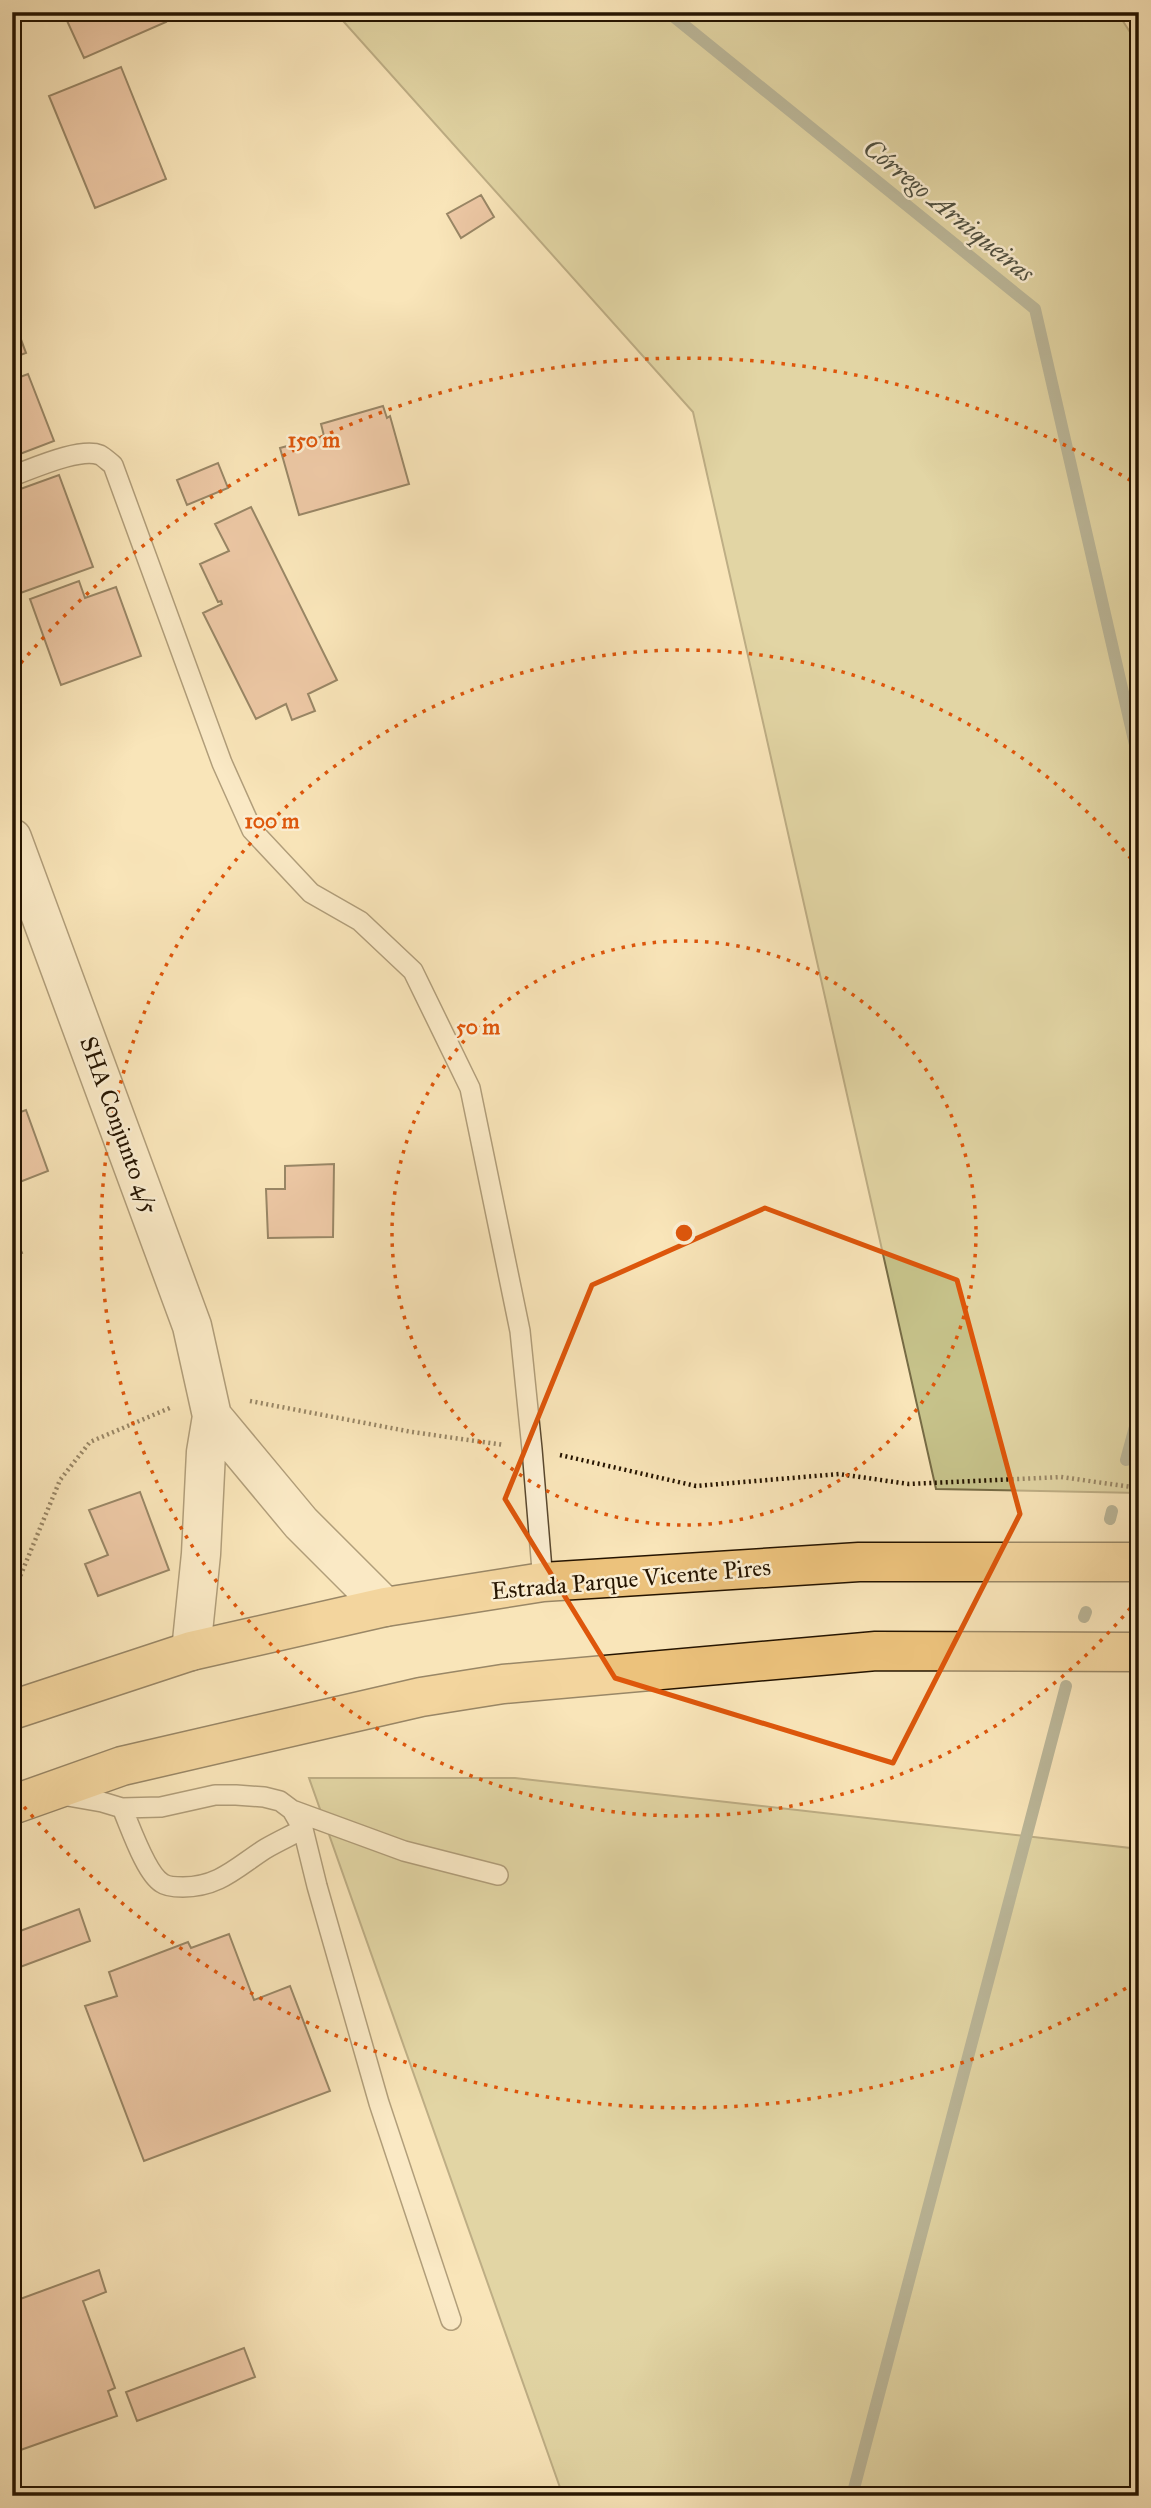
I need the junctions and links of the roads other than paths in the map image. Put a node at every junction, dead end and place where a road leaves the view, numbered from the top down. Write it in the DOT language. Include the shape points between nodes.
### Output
graph roads {
  1 [pos="12,476"];
  2 [pos="12,838"];
  3 [pos="212,1416"];
  4 [pos="1139,1562"];
  5 [pos="542,1582"];
  6 [pos="385,1607"];
  7 [pos="191,1651"];
  8 [pos="1139,1652"];
  9 [pos="12,1710"];
  10 [pos="30,1798"];
  11 [pos="122,1808"];
  12 [pos="292,1810"];
  13 [pos="303,1829"];
  14 [pos="498,1875"];
  15 [pos="451,2320"];
  1 -- 5 [label="lane" via="87,453 100,455 113,465 222,763 252,830 311,893 360,921 413,971 465,1076 520,1331"];
  2 -- 3 [label="street, SHA Conjunto 4/5" via="192,1326"];
  3 -- 6 [label="street, SHA Conjunto 4/5" via="301,1523"];
  3 -- 7 [label="street, SHA Conjunto 4/5"];
  4 -- 5 [label="main road, Estrada Parque Vicente Pires" via="859,1562"];
  5 -- 6 [label="main road, Estrada Parque Vicente Pires"];
  6 -- 7 [label="main road, Estrada Parque Vicente Pires"];
  7 -- 9 [label="main road, Estrada Parque Vicente Pires"];
  8 -- 10 [label="main road" via="876,1651 503,1684 421,1697 133,1764"];
  10 -- 11 [label="lane" via="102,1802"];
  11 -- 12 [label="lane" via="236,1795 280,1801"];
  11 -- 13 [label="lane" via="152,1872 163,1884 178,1887 218,1880"];
  12 -- 13 [label="lane"];
  12 -- 14 [label="lane" via="404,1851"];
  13 -- 15 [label="lane" via="379,2103"];
}
